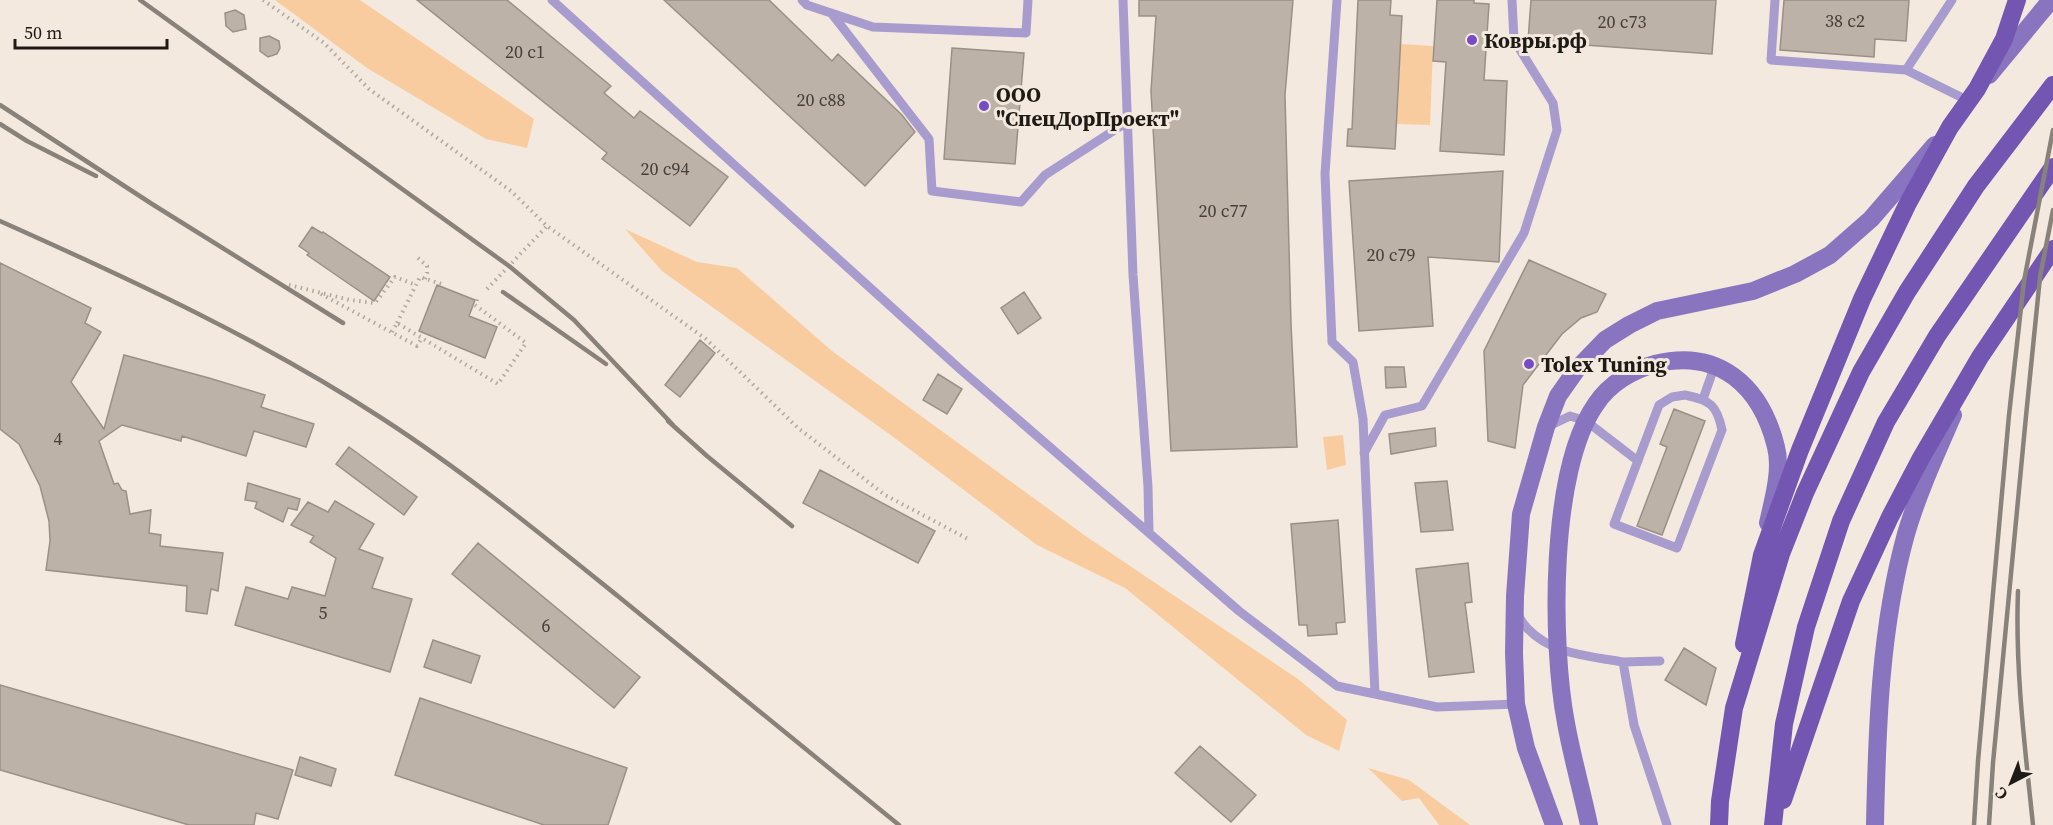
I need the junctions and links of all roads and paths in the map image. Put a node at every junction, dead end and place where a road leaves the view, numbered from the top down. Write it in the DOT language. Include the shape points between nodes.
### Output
graph roads {
  1 [pos="263,0"];
  2 [pos="552,0"];
  3 [pos="802,0"];
  4 [pos="1028,0"];
  5 [pos="1123,0"];
  6 [pos="1337,0"];
  7 [pos="1512,0"];
  8 [pos="1775,0"];
  9 [pos="1952,0"];
  10 [pos="2017,0"];
  11 [pos="2052,0"];
  12 [pos="832,14"];
  13 [pos="1906,70"];
  14 [pos="2053,85"];
  15 [pos="1973,95"];
  16 [pos="1127,122"];
  17 [pos="1950,127"];
  18 [pos="2053,167"];
  19 [pos="547,226"];
  20 [pos="2051,250"];
  21 [pos="418,258"];
  22 [pos="425,279"];
  23 [pos="289,285"];
  24 [pos="416,285"];
  25 [pos="444,285"];
  26 [pos="487,289"];
  27 [pos="315,291"];
  28 [pos="478,297"];
  29 [pos="397,323"];
  30 [pos="392,332"];
  31 [pos="422,338"];
  32 [pos="1980,357"];
  33 [pos="1715,365"];
  34 [pos="1703,399"];
  35 [pos="1586,421"];
  36 [pos="1546,428"];
  37 [pos="1364,453"];
  38 [pos="1638,461"];
  39 [pos="1149,533"];
  40 [pos="968,539"];
  41 [pos="1762,555"];
  42 [pos="1515,596"];
  43 [pos="1556,649"];
  44 [pos="1660,661"];
  45 [pos="1623,662"];
  46 [pos="1376,694"];
  47 [pos="1516,704"];
  48 [pos="1734,708"];
  49 [pos="1554,825"];
  50 [pos="1589,825"];
  51 [pos="1666,825"];
  52 [pos="1719,825"];
  53 [pos="1774,825"];
  54 [pos="1875,825"];
  1 -- 19 [label="path" via="324,44 369,88 511,191"];
  2 -- 39 [label="lane" via="961,370"];
  3 -- 12 [label="lane"];
  4 -- 12 [label="lane" via="1026,33 873,27"];
  5 -- 16 [label="lane"];
  6 -- 37 [label="lane" via="1325,174 1332,342 1353,362 1363,419"];
  7 -- 37 [label="lane" via="1514,40 1553,103 1557,130 1524,233 1422,406 1385,415"];
  8 -- 13 [label="lane" via="1771,60"];
  9 -- 13 [label="lane"];
  10 -- 15 [label="main road" via="2004,39"];
  11 -- 15 [label="main road"];
  12 -- 16 [label="lane" via="929,140 932,191 1021,202 1046,175"];
  13 -- 15 [label="lane"];
  14 -- 48 [label="main road" via="1972,192 1906,292 1861,372 1781,554"];
  15 -- 17 [label="main road"];
  16 -- 39 [label="lane"];
  17 -- 36 [label="main road" via="1871,219 1830,255 1753,291 1658,311 1605,340 1558,396"];
  17 -- 41 [label="main road" via="1862,299"];
  18 -- 53 [label="main road" via="1937,336 1886,422 1841,521 1806,627 1786,713"];
  19 -- 26 [label="path"];
  19 -- 40 [label="path" via="706,339 798,428 885,495"];
  20 -- 32 [label="main road"];
  21 -- 22 [label="path" via="427,266"];
  22 -- 24 [label="path" via="420,277"];
  22 -- 25 [label="path"];
  23 -- 27 [label="path"];
  24 -- 27 [label="path" via="395,277 375,303"];
  24 -- 29 [label="path"];
  27 -- 30 [label="path"];
  28 -- 31 [label="path" via="475,305 526,343 498,384"];
  29 -- 30 [label="path"];
  29 -- 31 [label="path"];
  30 -- 31 [label="path" via="417,346"];
  32 -- 53 [label="main road" via="1921,458 1851,601"];
  32 -- 54 [label="main road" via="1928,471 1906,534 1892,594 1877,747"];
  33 -- 34 [label="lane"];
  33 -- 35 [label="main road" via="1672,360 1640,368 1612,385"];
  33 -- 41 [label="main road" via="1748,388 1762,408 1777,448 1777,478"];
  34 -- 38 [label="lane" via="1685,395 1659,405"];
  34 -- 38 [label="lane" via="1714,407 1722,430 1677,548 1614,524"];
  35 -- 36 [label="lane" via="1570,416"];
  35 -- 38 [label="lane"];
  35 -- 43 [label="main road" via="1570,466 1561,524"];
  36 -- 42 [label="main road" via="1521,514"];
  37 -- 46 [label="lane"];
  39 -- 46 [label="lane" via="1239,611 1337,686"];
  41 -- 48 [label="main road"];
  42 -- 43 [label="lane" via="1520,620 1535,636"];
  42 -- 47 [label="main road"];
  43 -- 45 [label="lane"];
  43 -- 50 [label="main road" via="1566,722"];
  44 -- 45 [label="lane"];
  45 -- 51 [label="lane" via="1634,725"];
  46 -- 47 [label="lane" via="1437,707"];
  47 -- 49 [label="main road" via="1526,748"];
  48 -- 52 [label="main road"];
}
